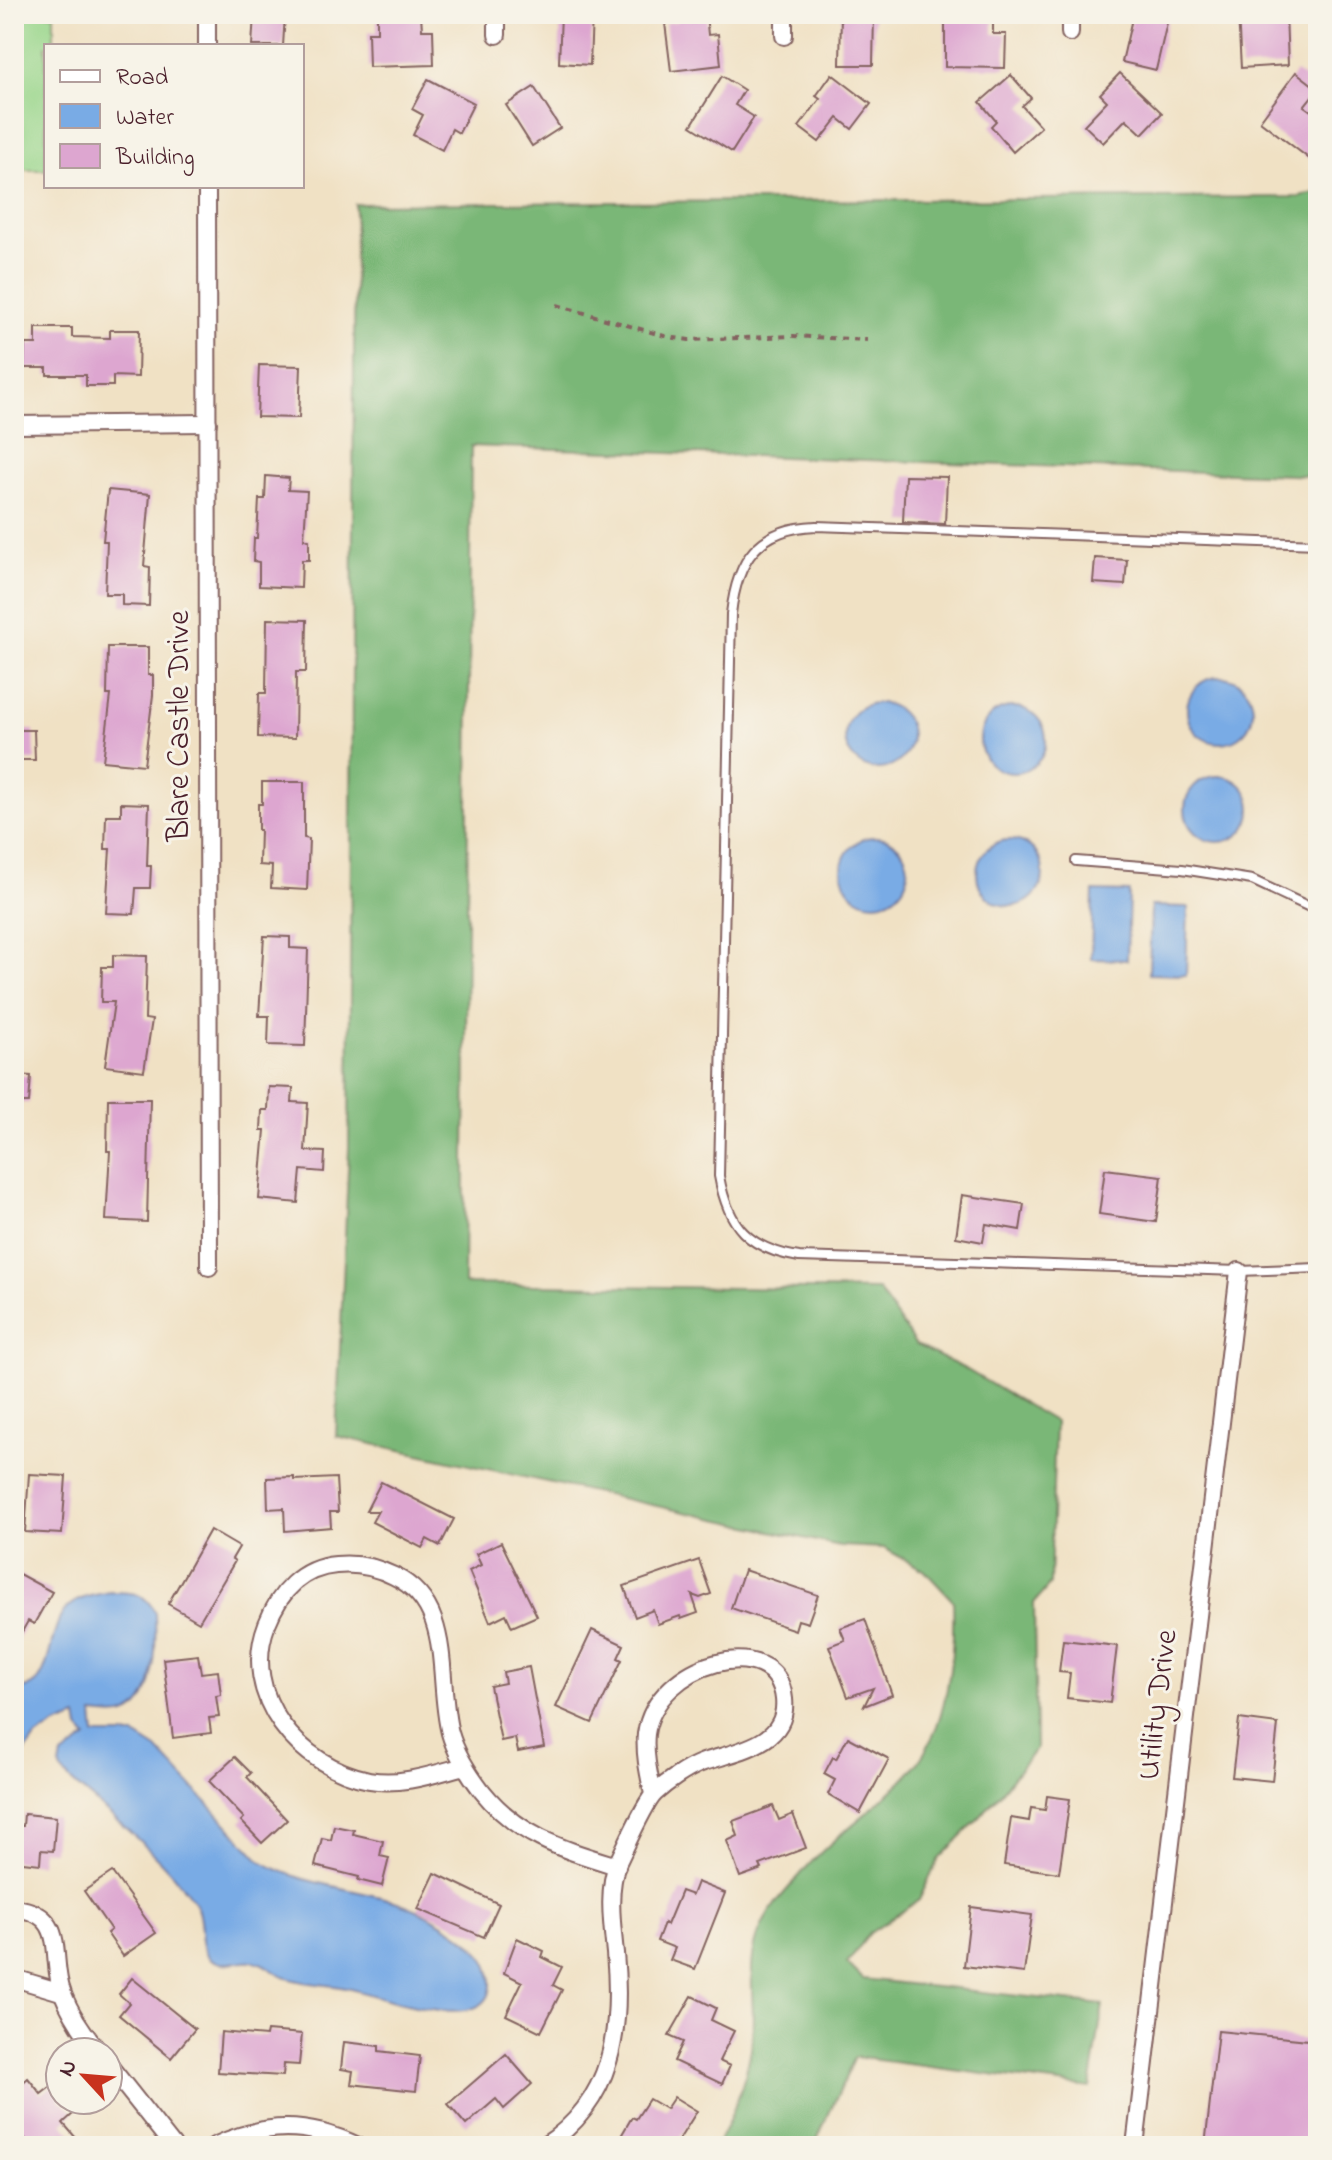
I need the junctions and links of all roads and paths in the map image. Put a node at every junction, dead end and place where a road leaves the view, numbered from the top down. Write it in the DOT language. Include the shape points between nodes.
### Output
graph roads {
  1 [pos="207,14"];
  2 [pos="497,14"];
  3 [pos="784,14"];
  4 [pos="1070,14"];
  5 [pos="1070,33"];
  6 [pos="497,35"];
  7 [pos="784,36"];
  8 [pos="207,44"];
  9 [pos="207,188"];
  10 [pos="557,305"];
  11 [pos="867,340"];
  12 [pos="208,423"];
  13 [pos="14,425"];
  14 [pos="1318,544"];
  15 [pos="1076,861"];
  16 [pos="1318,911"];
  17 [pos="209,1267"];
  18 [pos="1318,1268"];
  19 [pos="1239,1271"];
  20 [pos="464,1766"];
  21 [pos="653,1794"];
  22 [pos="617,1866"];
  23 [pos="14,1908"];
  24 [pos="14,1978"];
  25 [pos="61,1992"];
  26 [pos="89,2036"];
  27 [pos="124,2084"];
  28 [pos="173,2146"];
  29 [pos="214,2146"];
  30 [pos="358,2146"];
  31 [pos="544,2146"];
  32 [pos="1135,2146"];
  1 -- 8 [label="street"];
  2 -- 6 [label="street"];
  3 -- 7 [label="street"];
  4 -- 5 [label="street"];
  9 -- 12 [label="street, Blare Castle Drive"];
  10 -- 11 [label="path" via="689,340"];
  12 -- 13 [label="street"];
  12 -- 17 [label="street, Blare Castle Drive"];
  14 -- 19 [label="lane" via="800,527 769,537 745,561 731,614 719,1176 738,1227 759,1246 799,1257"];
  15 -- 16 [label="lane" via="1252,880"];
  18 -- 19 [label="lane"];
  19 -- 32 [label="street, Utility Drive"];
  20 -- 20 [label="street" via="446,1713 437,1629 419,1593 387,1572 357,1565 317,1568 286,1590 265,1627 261,1670 279,1722 305,1752 369,1780 401,1781"];
  20 -- 22 [label="street" via="517,1827"];
  21 -- 21 [label="street" via="700,1764 741,1752 770,1736 784,1712 785,1698 771,1673 744,1660 724,1660 671,1686 646,1734"];
  21 -- 22 [label="street"];
  22 -- 31 [label="street" via="612,1900 619,1996 611,2055 585,2106"];
  23 -- 25 [label="street" via="39,1914 48,1923"];
  24 -- 25 [label="street"];
  25 -- 26 [label="street"];
  27 -- 28 [label="street"];
  29 -- 30 [label="street" via="256,2131 293,2127"];
}
